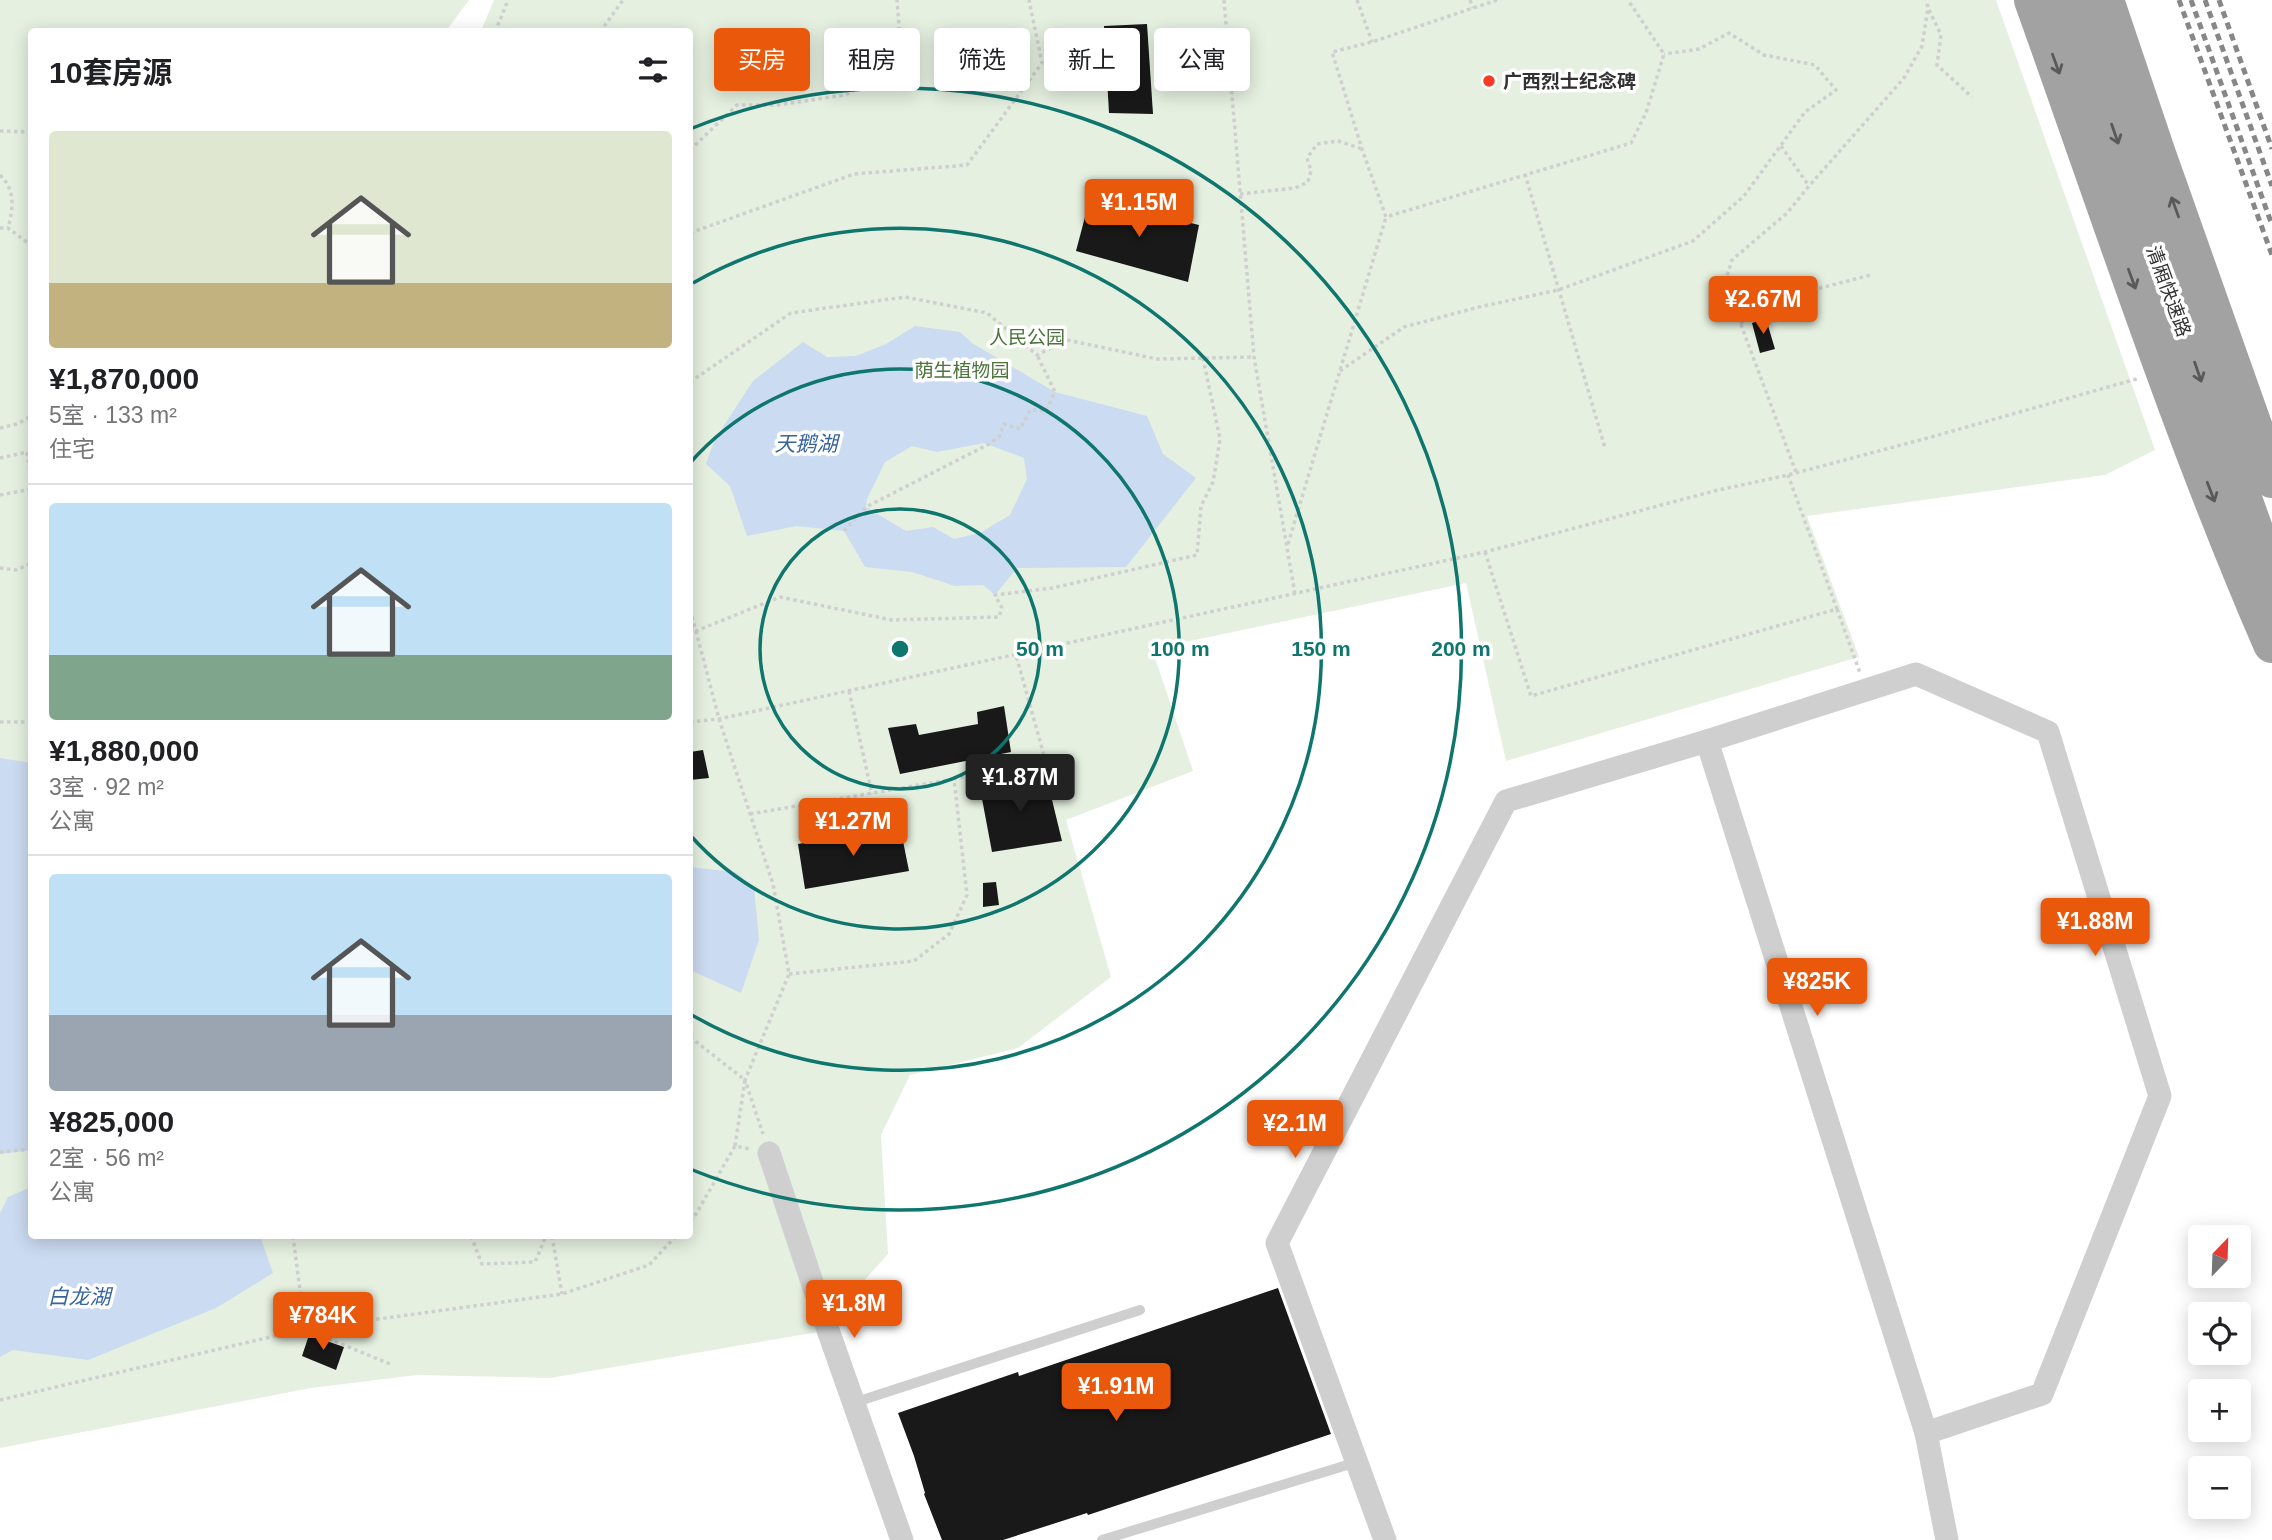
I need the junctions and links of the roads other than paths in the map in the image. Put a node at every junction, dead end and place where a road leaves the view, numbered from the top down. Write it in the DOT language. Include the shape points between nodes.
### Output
graph roads {
  1 [pos="2033,0"];
  2 [pos="2070,0"];
  3 [pos="2105,0"];
  4 [pos="2272,479"];
  5 [pos="2272,580"];
  6 [pos="2272,644"];
  7 [pos="1707,741"];
  8 [pos="769,1153"];
  9 [pos="1140,1310"];
  10 [pos="853,1403"];
  11 [pos="1926,1433"];
  12 [pos="1357,1462"];
  13 [pos="902,1540"];
  14 [pos="1102,1540"];
  15 [pos="1385,1540"];
  16 [pos="1947,1540"];
  1 -- 6 [label="highway, one-way" via="2165,370"];
  2 -- 5 [label="highway, 清厢快速路, one-way"];
  4 -- 3 [label="highway, 清厢快速路, one-way, bridge"];
  7 -- 11 [label="street"];
  7 -- 11 [label="street" via="1916,674 2048,732 2160,1096 2042,1394"];
  7 -- 12 [label="street" via="1506,801 1277,1243"];
  8 -- 10 [label="street"];
  9 -- 10 [label="lane"];
  10 -- 13 [label="street"];
  11 -- 16 [label="street"];
  12 -- 14 [label="lane"];
  12 -- 15 [label="street"];
}
